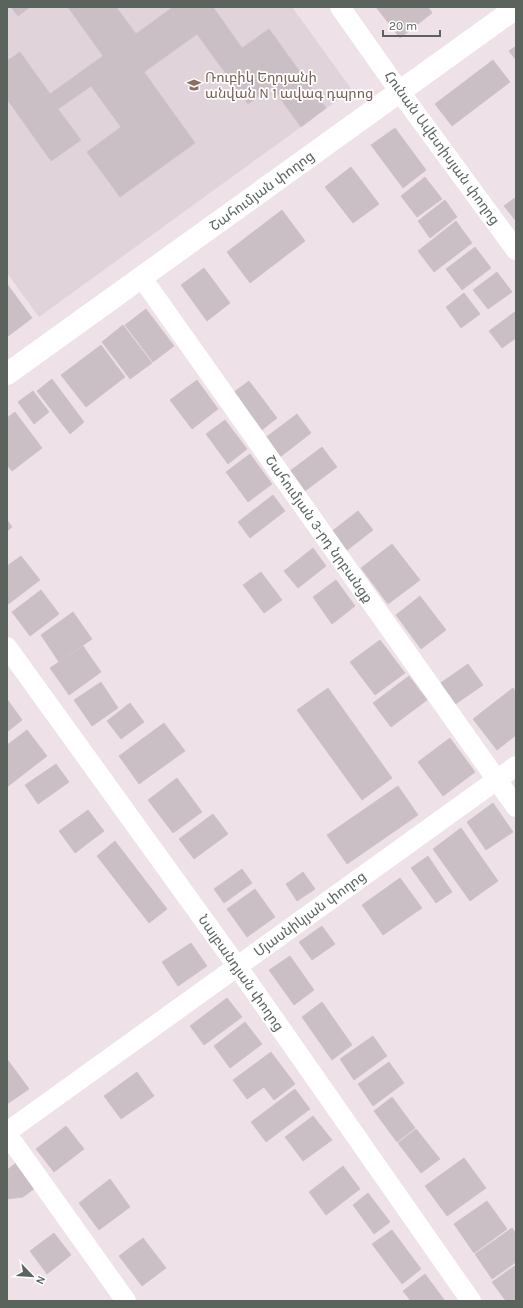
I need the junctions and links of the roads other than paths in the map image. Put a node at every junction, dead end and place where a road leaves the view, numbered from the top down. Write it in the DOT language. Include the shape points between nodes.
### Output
graph roads {
  1 [pos="340,7"];
  2 [pos="516,8"];
  3 [pos="400,92"];
  4 [pos="516,250"];
  5 [pos="142,278"];
  6 [pos="7,374"];
  7 [pos="7,647"];
  8 [pos="516,766"];
  9 [pos="497,780"];
  10 [pos="516,807"];
  11 [pos="237,966"];
  12 [pos="7,1133"];
  13 [pos="126,1301"];
  14 [pos="471,1301"];
  1 -- 3 [label="street, Հունան Ավետիսյան փողոց"];
  2 -- 3 [label="street, Շահումյան փողոց"];
  3 -- 4 [label="street, Հունան Ավետիսյան փողոց"];
  3 -- 5 [label="street, Շահումյան փողոց"];
  5 -- 6 [label="street, Շահումյան փողոց"];
  5 -- 9 [label="street, Շահումյան 3-րդ նրբանցք"];
  7 -- 11 [label="street, Նալբանդյան փողոց"];
  8 -- 9 [label="street, Մյասնիկյան փողոց"];
  9 -- 10 [label="street, Շահումյան 3-րդ նրբանցք"];
  9 -- 11 [label="street, Մյասնիկյան փողոց"];
  11 -- 12 [label="street, Մյասնիկյան փողոց"];
  11 -- 14 [label="street, Նալբանդյան փողոց"];
  12 -- 13 [label="street"];
}
